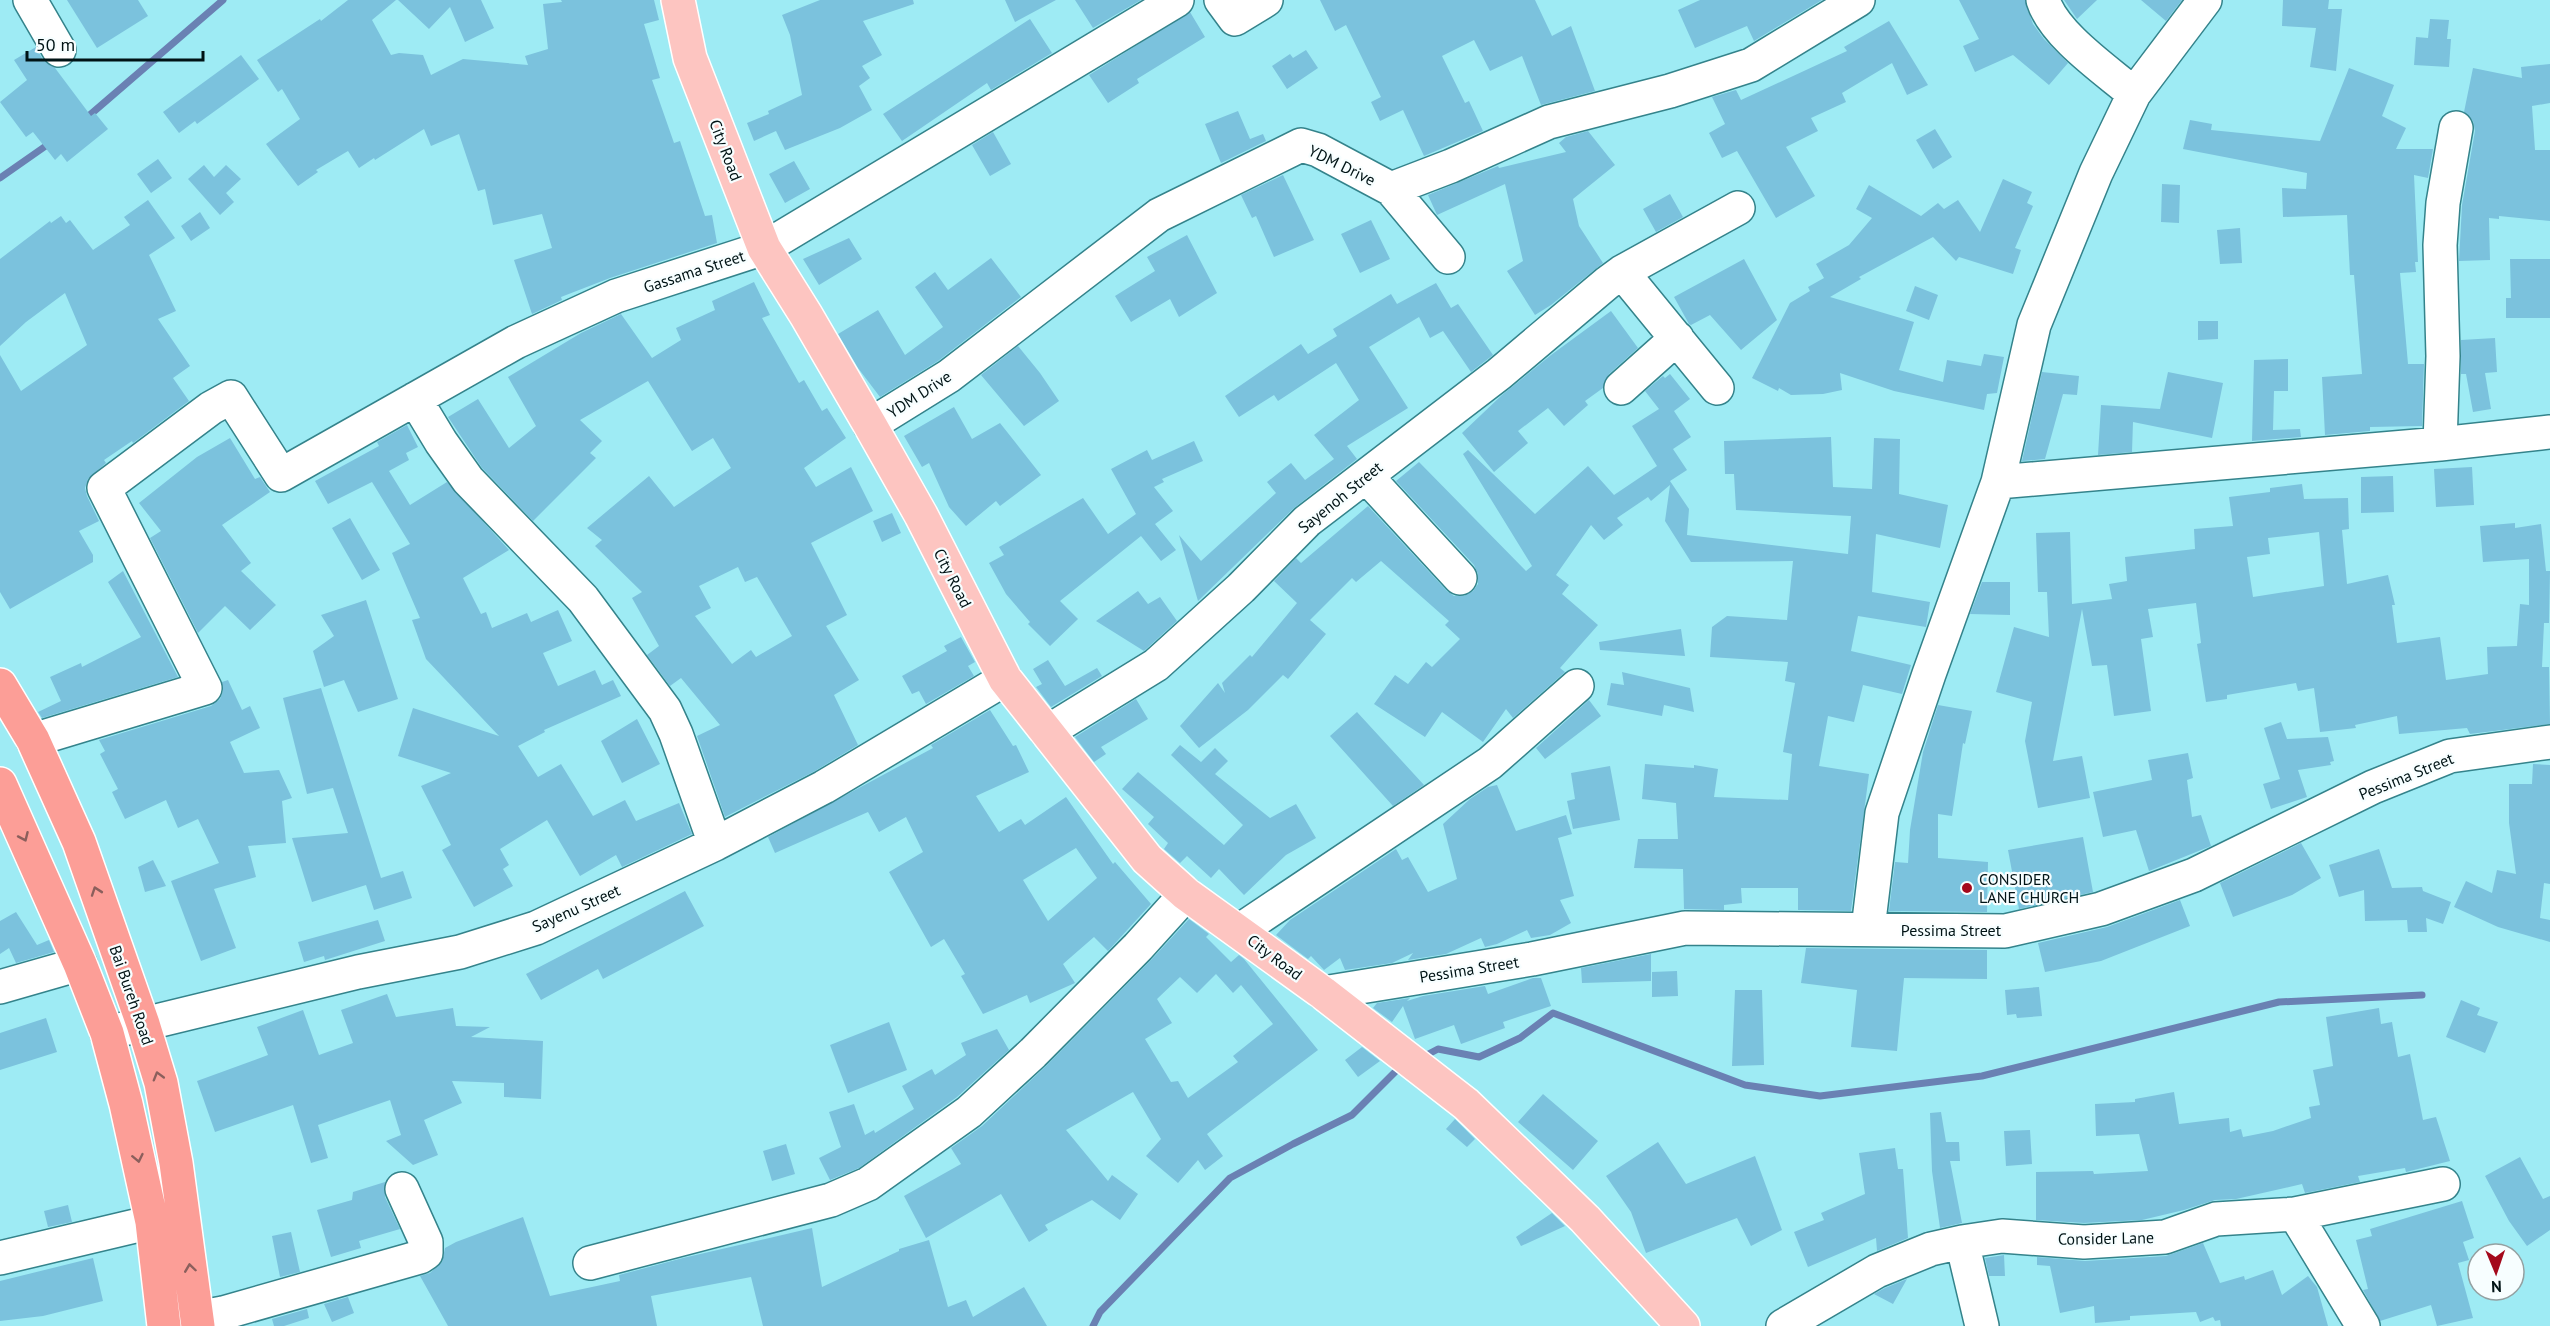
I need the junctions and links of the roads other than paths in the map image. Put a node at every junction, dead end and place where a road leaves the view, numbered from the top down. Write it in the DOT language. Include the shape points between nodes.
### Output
graph roads {
  1 [pos="30,0"];
  2 [pos="678,0"];
  3 [pos="1177,0"];
  4 [pos="1221,0"];
  5 [pos="1266,0"];
  6 [pos="1858,0"];
  7 [pos="2043,0"];
  8 [pos="2205,0"];
  9 [pos="58,50"];
  10 [pos="2134,94"];
  11 [pos="2456,128"];
  12 [pos="1390,189"];
  13 [pos="1738,208"];
  14 [pos="764,248"];
  15 [pos="1448,258"];
  16 [pos="1615,277"];
  17 [pos="1677,338"];
  18 [pos="1621,388"];
  19 [pos="1717,388"];
  20 [pos="415,399"];
  21 [pos="870,425"];
  22 [pos="2550,432"];
  23 [pos="2440,444"];
  24 [pos="1366,476"];
  25 [pos="1998,482"];
  26 [pos="1460,578"];
  27 [pos="1005,679"];
  28 [pos="0,685"];
  29 [pos="1577,686"];
  30 [pos="1047,732"];
  31 [pos="33,740"];
  32 [pos="2550,742"];
  33 [pos="0,784"];
  34 [pos="715,844"];
  35 [pos="1186,894"];
  36 [pos="1868,929"];
  37 [pos="1239,931"];
  38 [pos="80,964"];
  39 [pos="0,987"];
  40 [pos="1323,993"];
  41 [pos="143,1024"];
  42 [pos="107,1032"];
  43 [pos="2443,1184"];
  44 [pos="402,1189"];
  45 [pos="2295,1214"];
  46 [pos="152,1222"];
  47 [pos="1962,1242"];
  48 [pos="0,1258"];
  49 [pos="590,1263"];
  50 [pos="197,1322"];
  51 [pos="162,1325"];
  52 [pos="1683,1326"];
  53 [pos="1783,1326"];
  54 [pos="1982,1326"];
  55 [pos="2363,1326"];
  1 -- 9 [label="street"];
  2 -- 14 [label="main road, City Road" via="690,58"];
  3 -- 14 [label="street, Gassama Street"];
  4 -- 5 [label="street" via="1235,19"];
  6 -- 12 [label="street, YDM Drive" via="1751,65 1670,91 1549,122"];
  7 -- 10 [label="street" via="2047,12 2073,42"];
  8 -- 10 [label="street"];
  10 -- 25 [label="street" via="2096,173 2034,325"];
  11 -- 23 [label="street" via="2440,245"];
  12 -- 15 [label="street"];
  12 -- 21 [label="street, YDM Drive" via="1318,150 1301,145 1159,215 949,376"];
  13 -- 16 [label="street, Sayenoh Street"];
  14 -- 20 [label="street, Gassama Street" via="616,296 516,342"];
  14 -- 21 [label="main road, City Road"];
  16 -- 17 [label="street"];
  16 -- 24 [label="street, Sayenoh Street" via="1499,374"];
  17 -- 18 [label="street"];
  17 -- 19 [label="street"];
  20 -- 31 [label="street, Gassama Street" via="281,475 231,398 211,408 104,488 205,687"];
  20 -- 34 [label="street" via="468,480 583,599 665,710"];
  21 -- 27 [label="main road, City Road"];
  22 -- 23 [label="street"];
  23 -- 25 [label="street"];
  24 -- 26 [label="street"];
  24 -- 30 [label="street, Sayenoh Street" via="1307,521 1156,665"];
  25 -- 36 [label="street" via="1882,813"];
  27 -- 30 [label="main road, City Road"];
  27 -- 34 [label="street, Sayenu Street" via="824,787"];
  28 -- 31 [label="highway, Bai Bureh Road"];
  29 -- 37 [label="street" via="1490,763"];
  30 -- 35 [label="main road, City Road" via="1147,859"];
  41 -- 31 [label="highway, Bai Bureh Road, one-way" via="79,842"];
  32 -- 36 [label="street, Pessima Street" via="2450,756 2373,788 2194,875 2100,909 2005,931"];
  33 -- 38 [label="highway, one-way"];
  34 -- 41 [label="street, Sayenu Street" via="536,928 460,952 358,972"];
  35 -- 37 [label="main road, City Road"];
  35 -- 49 [label="street" via="1033,1053 969,1112 868,1184 831,1200"];
  36 -- 40 [label="street, Pessima Street" via="1685,928 1532,959"];
  37 -- 40 [label="main road, City Road"];
  38 -- 39 [label="street"];
  38 -- 42 [label="highway"];
  40 -- 52 [label="main road, City Road" via="1466,1104 1586,1219"];
  41 -- 42 [label="street, Sayenu Street"];
  50 -- 41 [label="highway, Bai Bureh Road, one-way" via="161,1083"];
  42 -- 46 [label="highway, one-way"];
  43 -- 45 [label="street, Consider Lane"];
  44 -- 50 [label="street" via="426,1242 426,1253 420,1257"];
  45 -- 47 [label="street, Consider Lane" via="2216,1219 2165,1237 2084,1242 2002,1236"];
  45 -- 55 [label="street"];
  46 -- 48 [label="street"];
  46 -- 51 [label="highway"];
  47 -- 53 [label="street, Consider Lane" via="1931,1249 1878,1271"];
  47 -- 54 [label="street"];
  50 -- 51 [label="street"];
}
